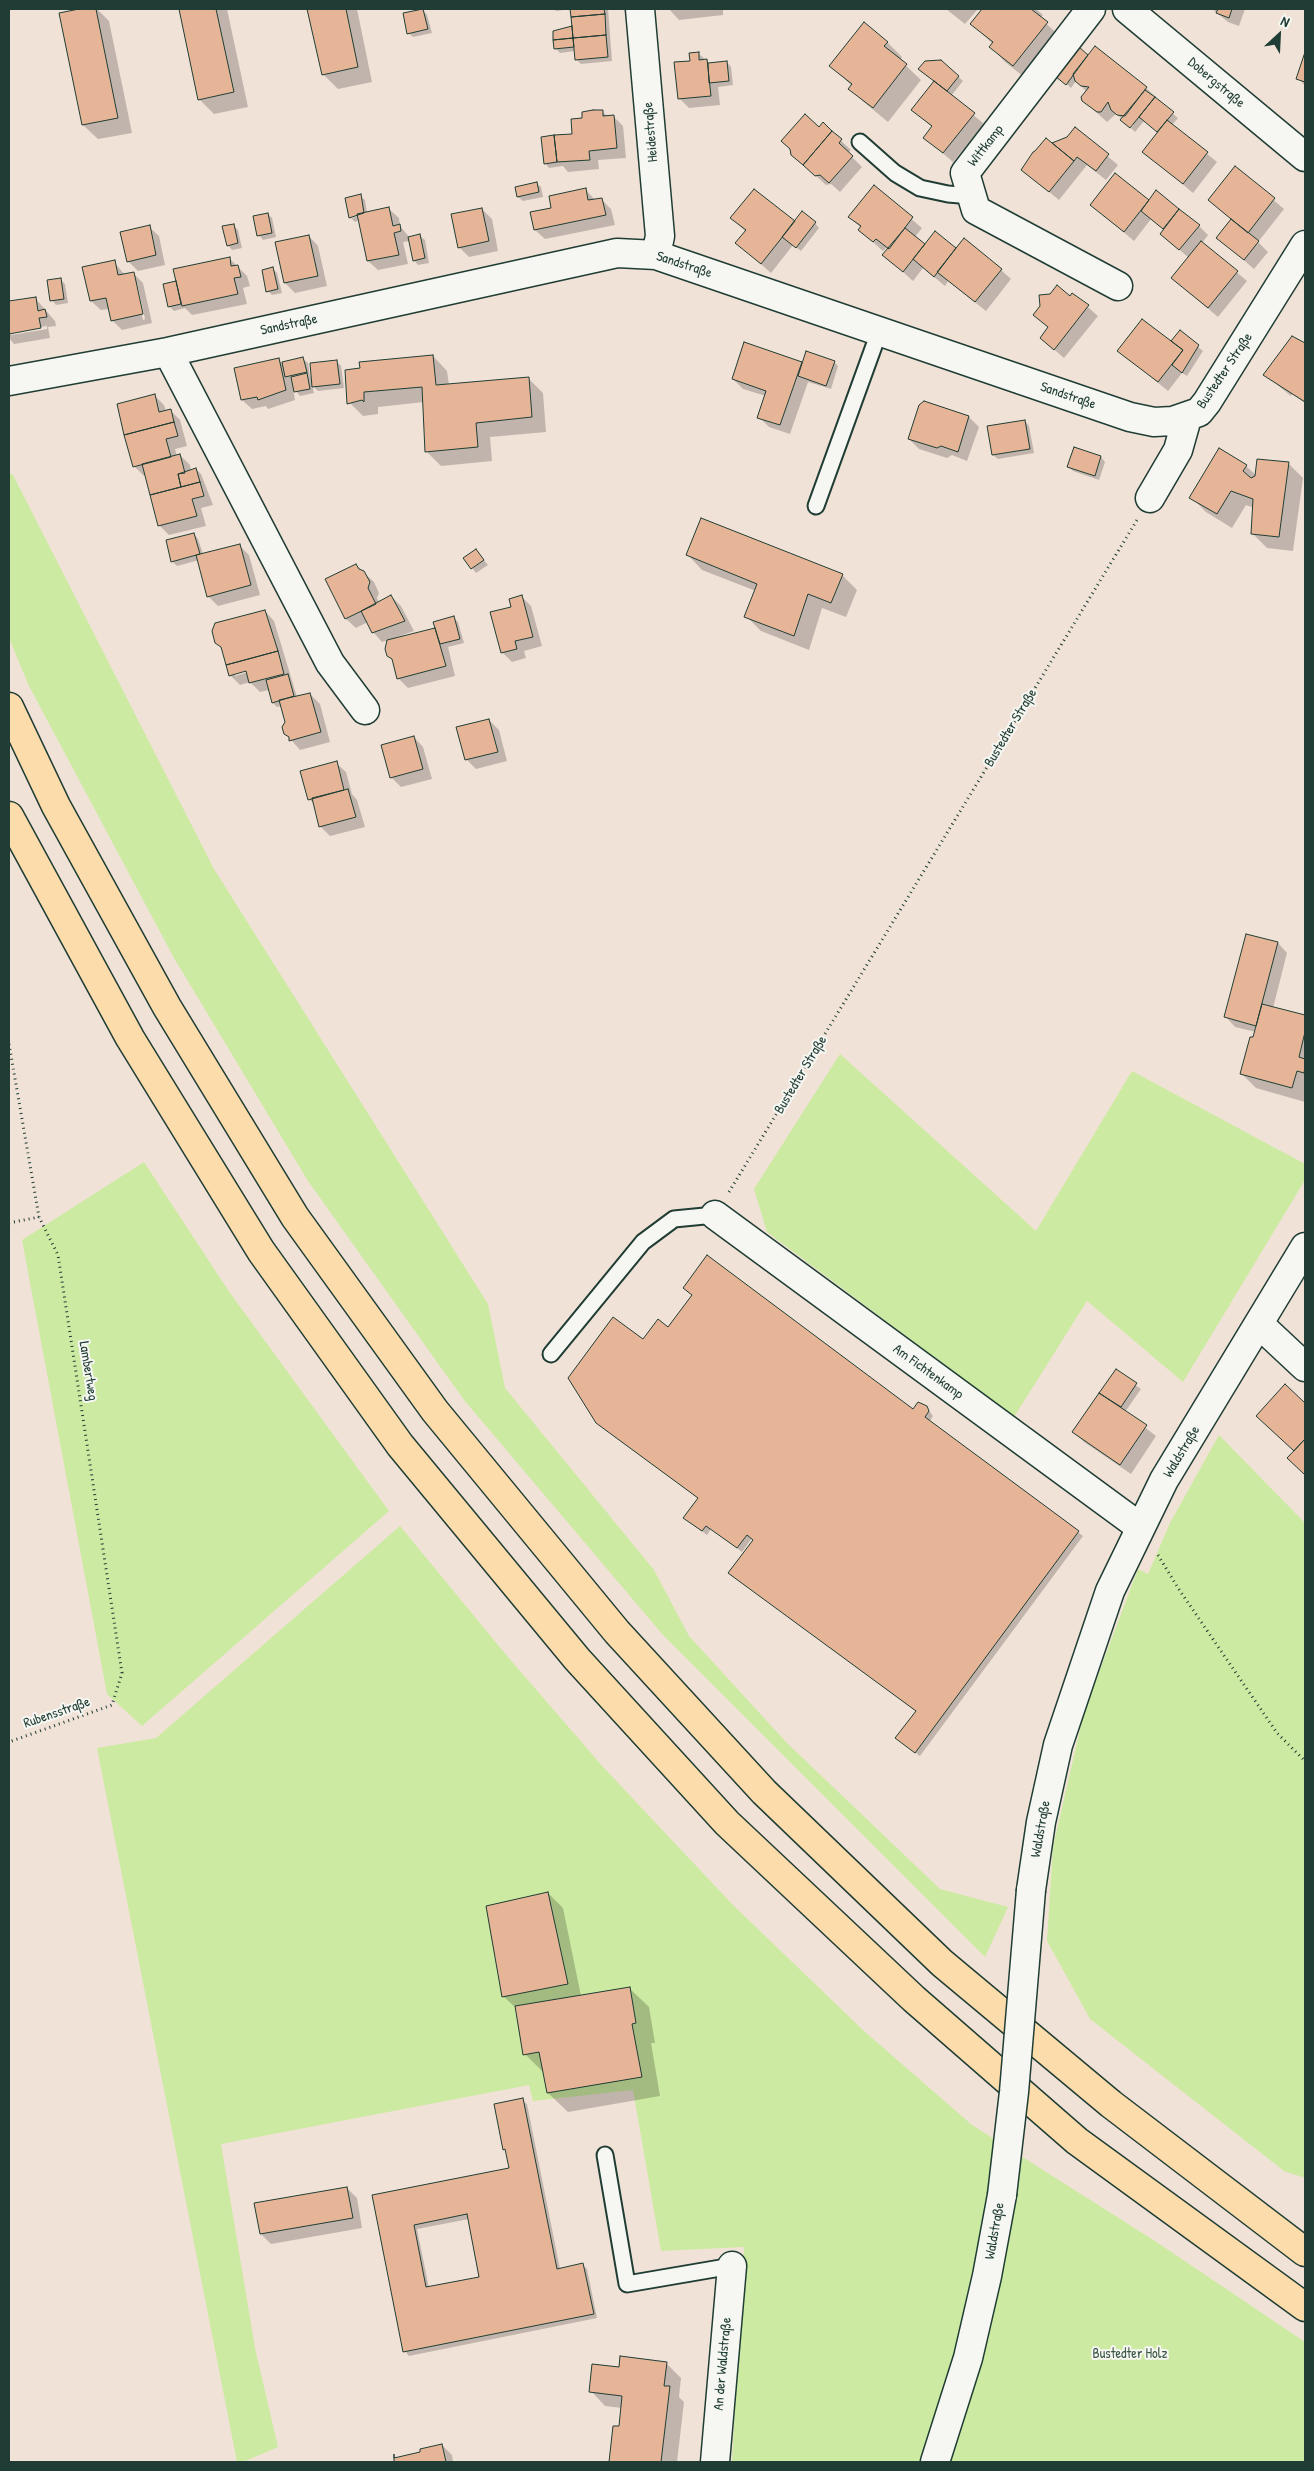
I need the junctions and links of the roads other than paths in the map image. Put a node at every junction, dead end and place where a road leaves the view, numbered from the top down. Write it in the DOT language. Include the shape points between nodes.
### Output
graph roads {
  1 [pos="640,9"];
  2 [pos="1091,9"];
  3 [pos="1127,9"];
  4 [pos="860,142"];
  5 [pos="1305,158"];
  6 [pos="972,196"];
  7 [pos="1305,245"];
  8 [pos="656,255"];
  9 [pos="1118,286"];
  10 [pos="878,332"];
  11 [pos="168,352"];
  12 [pos="9,381"];
  13 [pos="1187,418"];
  14 [pos="1150,498"];
  15 [pos="816,506"];
  16 [pos="9,707"];
  17 [pos="364,710"];
  18 [pos="9,816"];
  19 [pos="715,1216"];
  20 [pos="1305,1247"];
  21 [pos="1259,1324"];
  22 [pos="551,1354"];
  23 [pos="1305,1367"];
  24 [pos="1140,1527"];
  25 [pos="605,2154"];
  26 [pos="1305,2252"];
  27 [pos="732,2266"];
  28 [pos="1305,2307"];
  29 [pos="714,2462"];
  30 [pos="935,2462"];
  1 -- 8 [label="street, Heidestraße" via="660,236"];
  2 -- 6 [label="street, Wittkamp" via="965,174"];
  3 -- 5 [label="street, Dobergstraße"];
  4 -- 6 [label="lane" via="895,173 920,188"];
  6 -- 9 [label="street, Wittkamp" via="976,210"];
  7 -- 13 [label="street, Bustedter Straße" via="1207,402 1199,412"];
  8 -- 10 [label="street, Sandstraße"];
  8 -- 11 [label="street, Sandstraße" via="616,254"];
  10 -- 13 [label="street, Sandstraße" via="1130,417 1154,422"];
  10 -- 15 [label="lane"];
  11 -- 12 [label="street, Sandstraße"];
  11 -- 17 [label="street" via="330,663"];
  13 -- 14 [label="street, Bustedter Straße" via="1178,450"];
  16 -- 26 [label="highway" via="56,806 167,1007 295,1217 435,1411 617,1632 764,1792 942,1963 1111,2104"];
  18 -- 28 [label="highway" via="130,1038 262,1251 400,1444 578,1659 727,1822 914,1999 1077,2141"];
  19 -- 22 [label="lane" via="674,1219 643,1242"];
  19 -- 24 [label="street, Am Fichtenkamp"];
  20 -- 21 [label="street, Waldstraße"];
  21 -- 23 [label="street"];
  21 -- 24 [label="street, Waldstraße" via="1164,1480"];
  24 -- 30 [label="street, Waldstraße, bridge" via="1110,1591 1058,1745 1041,1822 1031,1890 1002,2195 968,2358"];
  25 -- 27 [label="lane" via="627,2284"];
  27 -- 29 [label="street, An der Waldstraße"];
}
